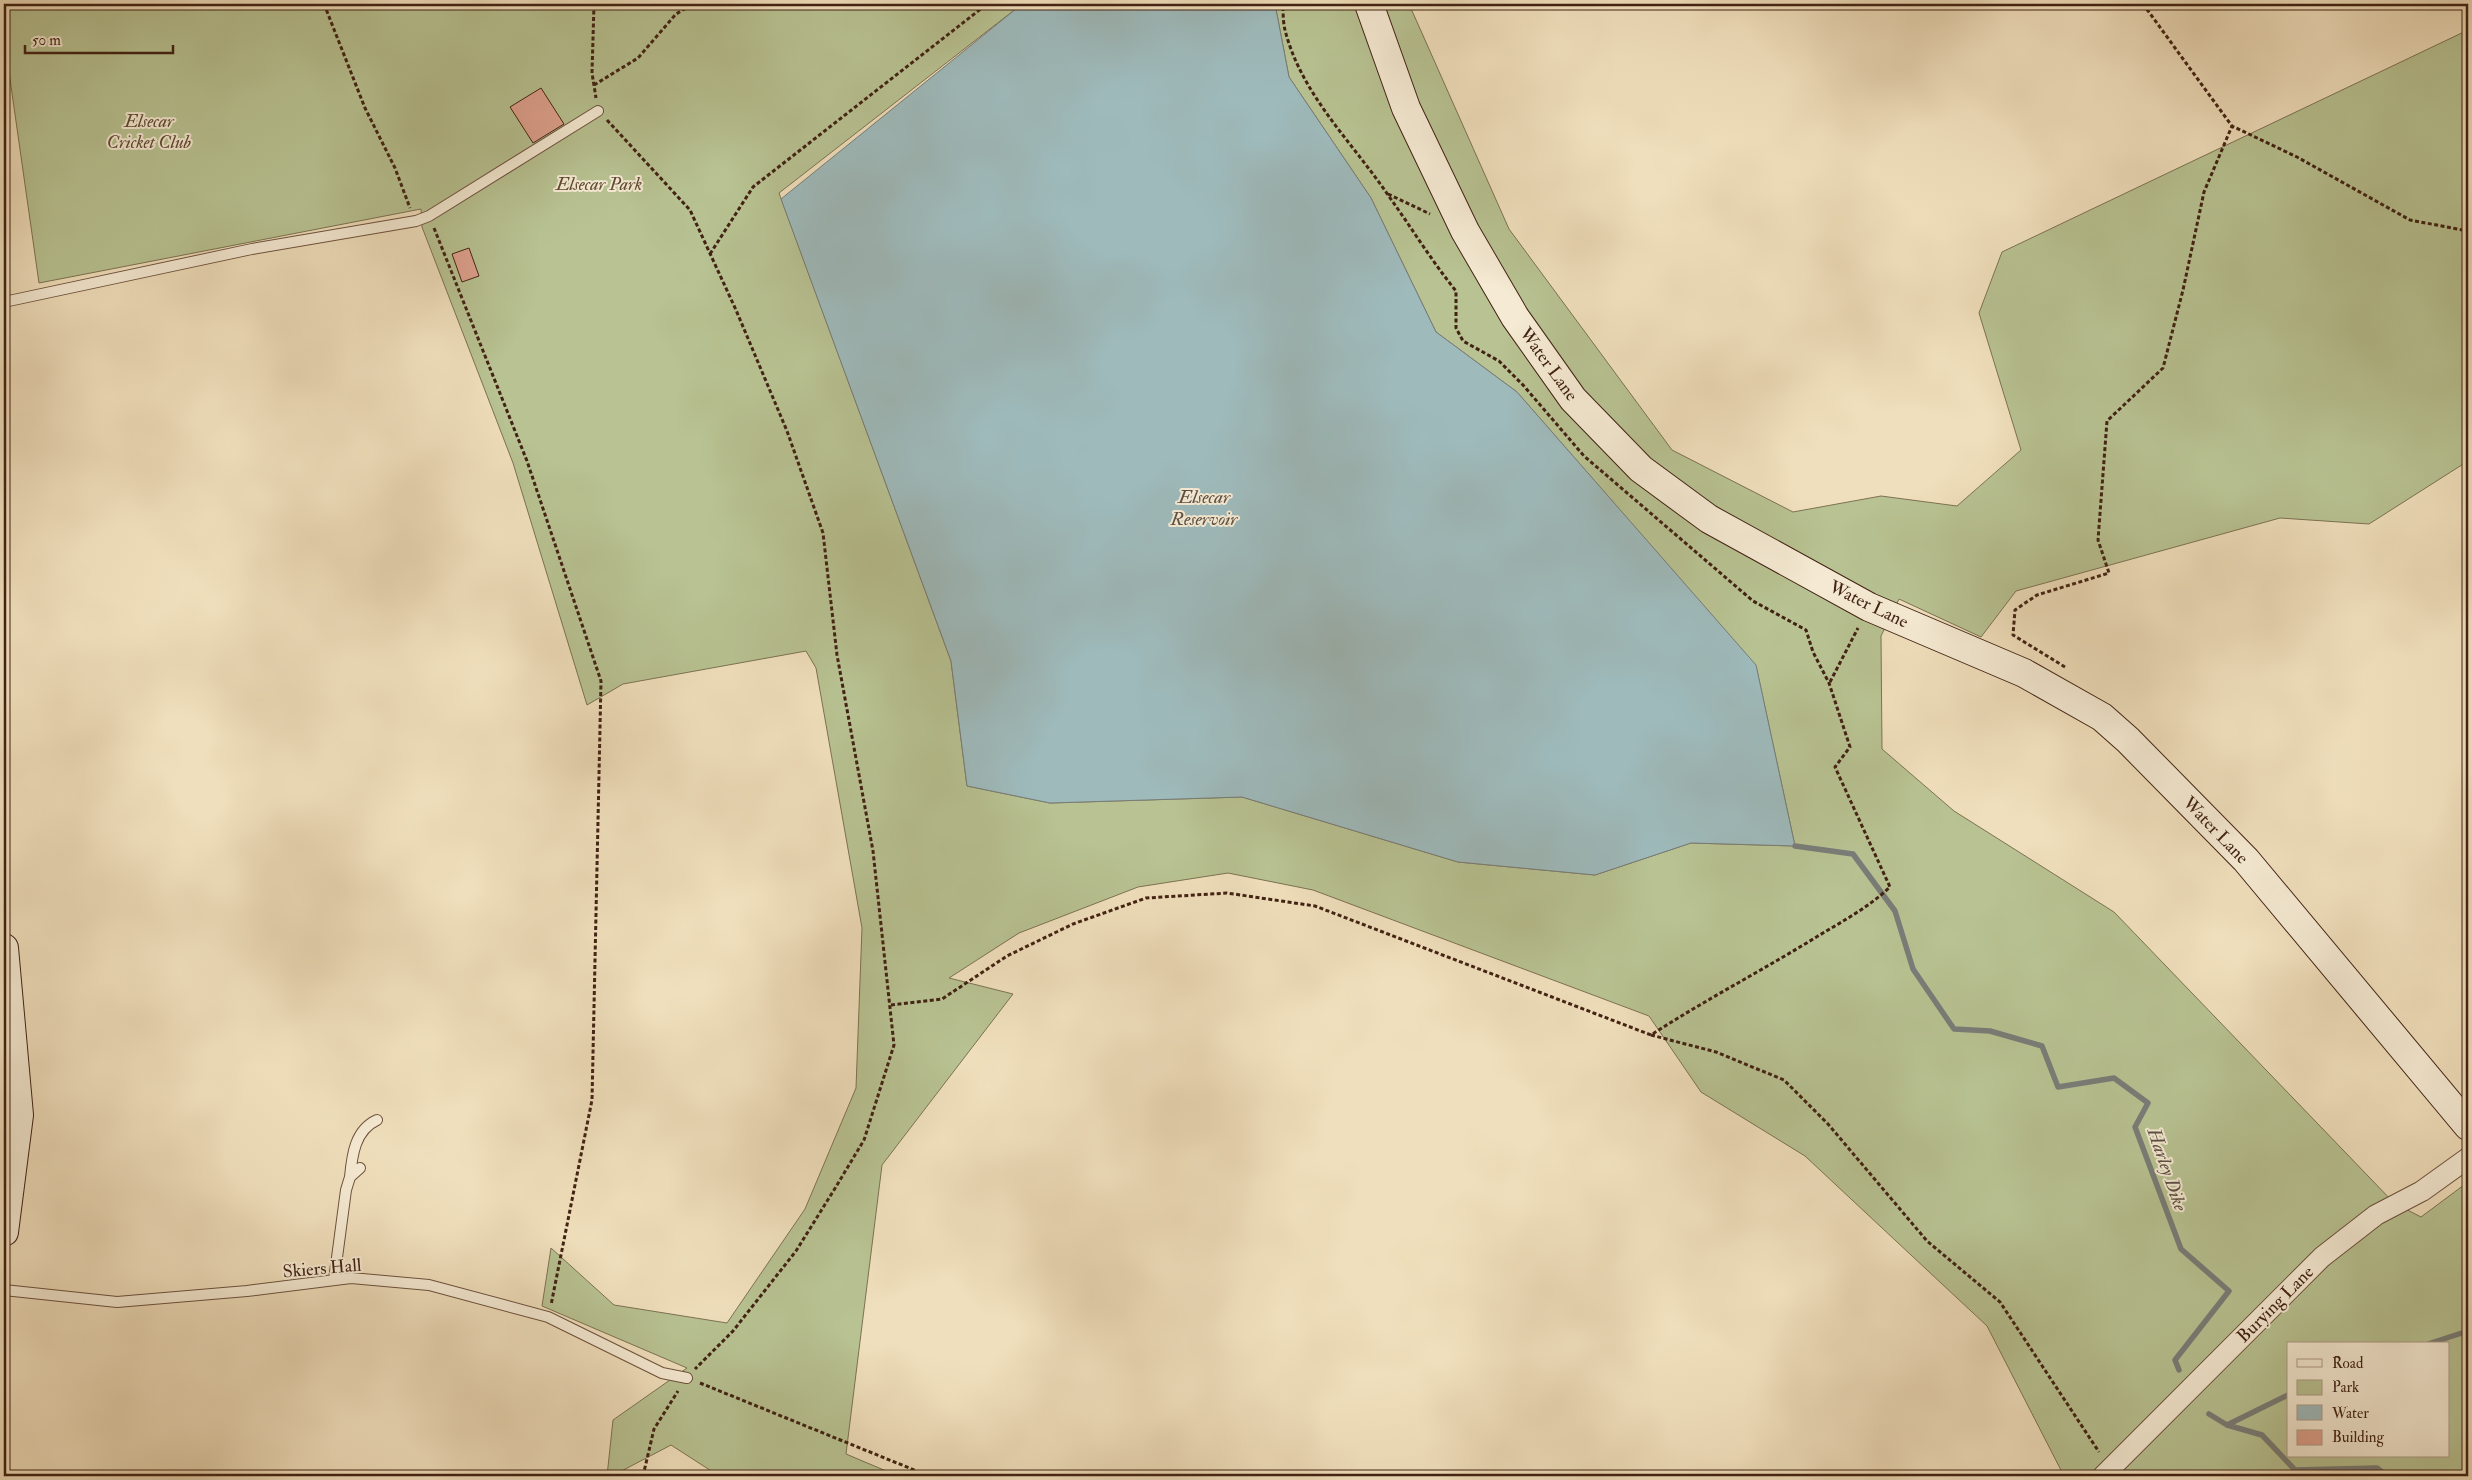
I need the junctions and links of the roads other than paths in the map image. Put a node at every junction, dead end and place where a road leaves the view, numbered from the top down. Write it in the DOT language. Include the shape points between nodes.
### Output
graph roads {
  1 [pos="1369,4"];
  2 [pos="598,111"];
  3 [pos="4,302"];
  4 [pos="4,948"];
  5 [pos="377,1120"];
  6 [pos="2468,1126"];
  7 [pos="2468,1158"];
  8 [pos="360,1168"];
  9 [pos="350,1177"];
  10 [pos="4,1232"];
  11 [pos="334,1280"];
  12 [pos="4,1290"];
  13 [pos="687,1378"];
  14 [pos="2108,1472"];
  1 -- 6 [label="street, Water Lane" via="1406,108 1465,230 1515,317 1573,399 1641,468 1709,519 1869,608 2024,673 2102,717 2246,860"];
  2 -- 3 [label="lane" via="416,221 252,249"];
  4 -- 10 [label="street" via="19,1115"];
  5 -- 9 [label="lane" via="364,1129 355,1146"];
  7 -- 14 [label="street, Burying Lane" via="2422,1190 2376,1215 2322,1257"];
  8 -- 9 [label="lane"];
  9 -- 11 [label="lane"];
  11 -- 12 [label="lane, Skiers Hall" via="247,1292 117,1302"];
  11 -- 13 [label="lane, Skiers Hall" via="351,1278 429,1285 548,1317 662,1373"];
}
